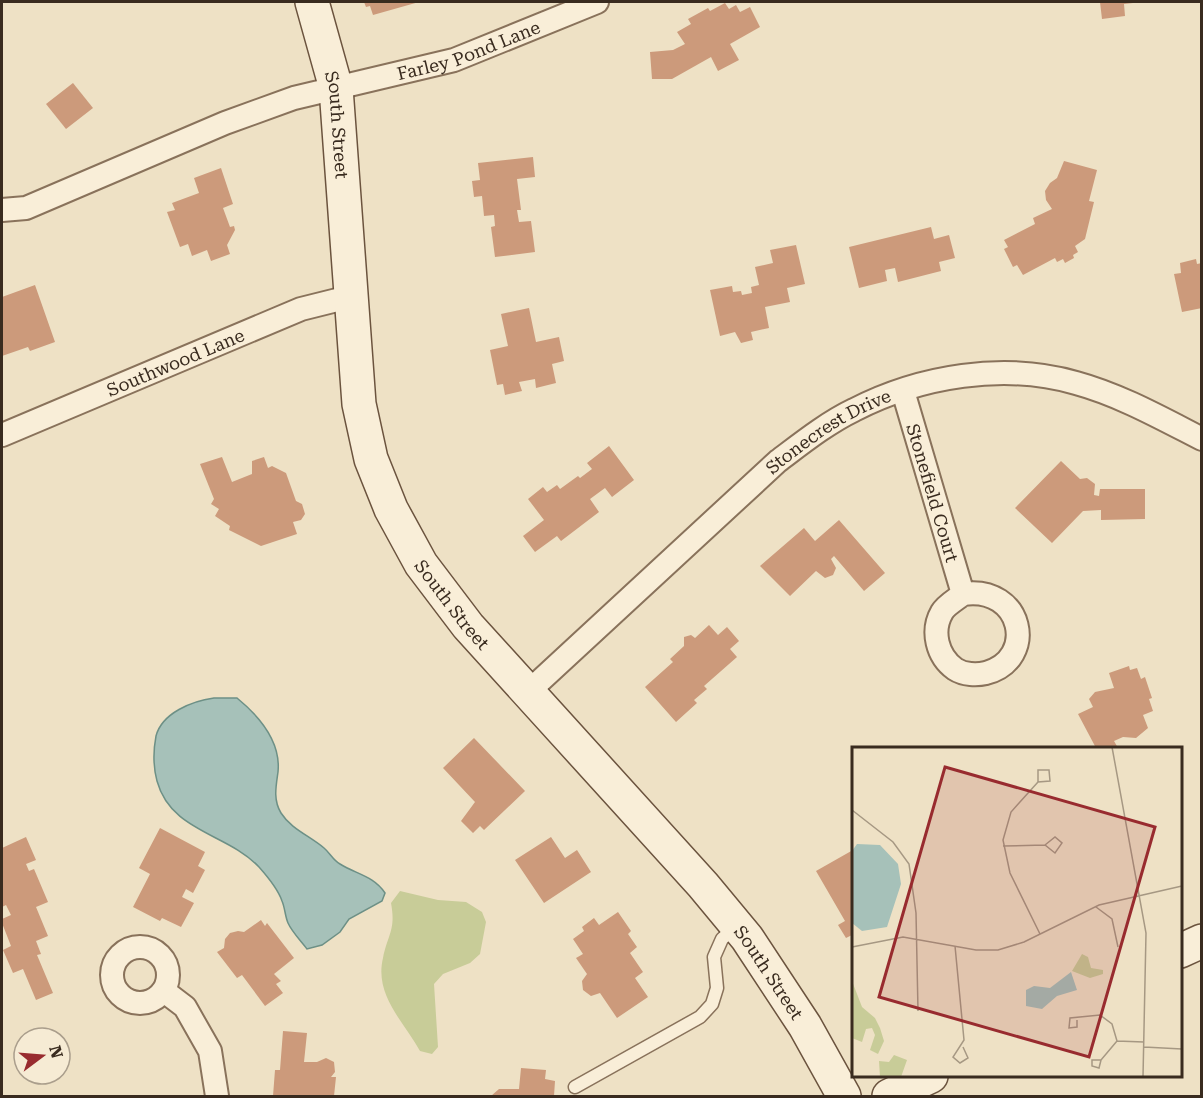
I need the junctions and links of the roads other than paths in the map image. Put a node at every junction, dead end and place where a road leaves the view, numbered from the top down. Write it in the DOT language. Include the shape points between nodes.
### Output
graph roads {
  1 [pos="312,2"];
  2 [pos="597,2"];
  3 [pos="336,88"];
  4 [pos="2,210"];
  5 [pos="349,297"];
  6 [pos="903,391"];
  7 [pos="2,435"];
  8 [pos="1202,439"];
  9 [pos="963,594"];
  10 [pos="528,692"];
  11 [pos="736,925"];
  12 [pos="1202,941"];
  13 [pos="1182,950"];
  14 [pos="164,991"];
  15 [pos="929,1077"];
  16 [pos="575,1087"];
  17 [pos="217,1096"];
  18 [pos="844,1096"];
  19 [pos="889,1096"];
  1 -- 3 [label="street, South Street"];
  2 -- 3 [label="street, Farley Pond Lane" via="454,60"];
  3 -- 4 [label="street" via="294,98 225,123 26,208"];
  3 -- 5 [label="street, South Street"];
  5 -- 7 [label="street, Southwood Lane" via="302,309"];
  5 -- 10 [label="street, South Street" via="363,427 391,509 442,594"];
  6 -- 8 [label="street, Stonecrest Drive" via="955,376 983,373 1060,378 1126,401"];
  6 -- 9 [label="street, Stonefield Court"];
  6 -- 10 [label="street, Stonecrest Drive" via="854,409 778,461"];
  10 -- 11 [label="street, South Street"];
  11 -- 16 [label="lane" via="722,939 714,957 717,988 712,1004 700,1017"];
  11 -- 18 [label="street, South Street" via="778,982"];
  12 -- 13 [label="street"];
  14 -- 17 [label="street" via="185,1007 210,1051"];
  15 -- 19 [label="street"];
}
